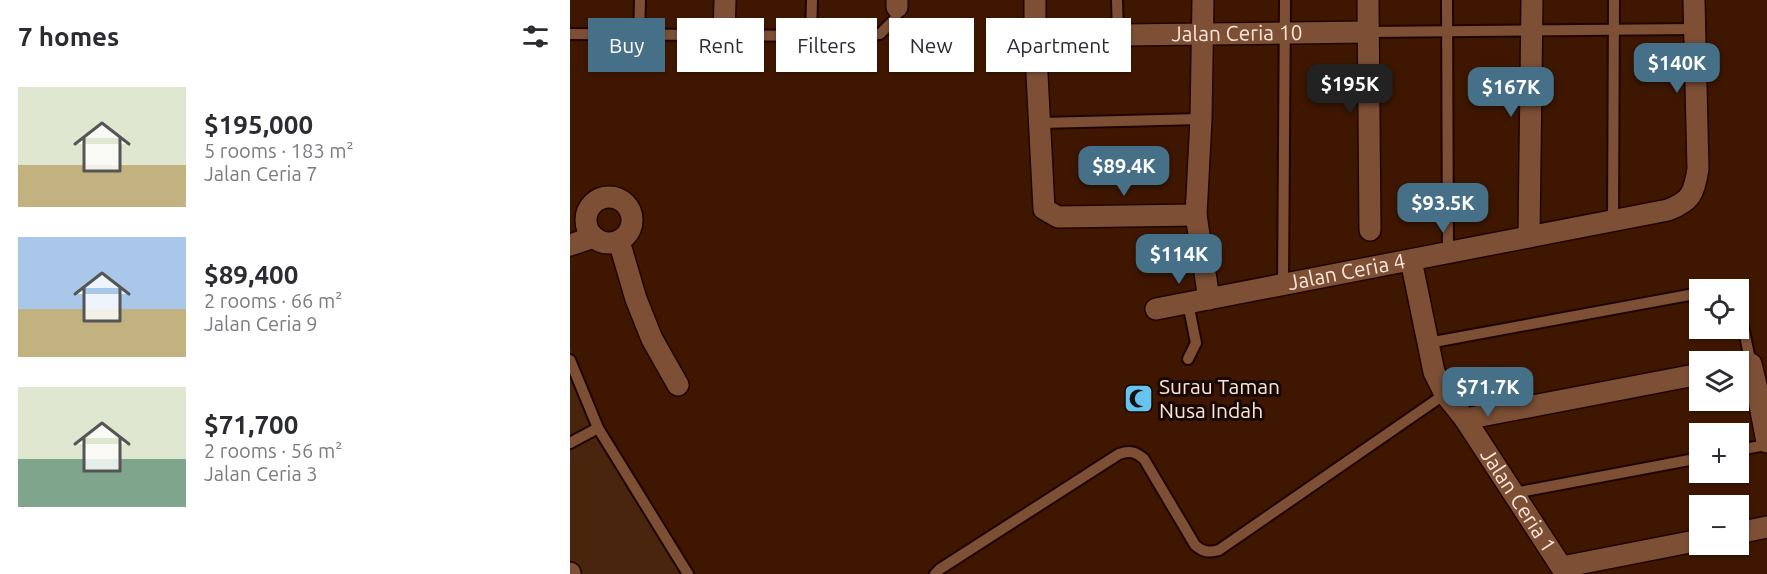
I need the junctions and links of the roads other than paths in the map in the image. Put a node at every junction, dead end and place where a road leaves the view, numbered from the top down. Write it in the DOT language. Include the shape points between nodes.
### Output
graph roads {
  1 [pos="640,0"];
  2 [pos="725,0"];
  3 [pos="812,0"];
  4 [pos="1035,0"];
  5 [pos="1117,0"];
  6 [pos="1203,0"];
  7 [pos="1285,0"];
  8 [pos="1368,0"];
  9 [pos="1448,0"];
  10 [pos="1532,0"];
  11 [pos="1614,0"];
  12 [pos="1694,0"];
  13 [pos="897,4"];
  14 [pos="639,18"];
  15 [pos="724,18"];
  16 [pos="812,18"];
  17 [pos="1035,18"];
  18 [pos="1118,18"];
  19 [pos="1694,29"];
  20 [pos="1614,30"];
  21 [pos="1447,31"];
  22 [pos="1532,31"];
  23 [pos="1368,32"];
  24 [pos="1285,33"];
  25 [pos="570,34"];
  26 [pos="588,34"];
  27 [pos="877,34"];
  28 [pos="1203,34"];
  29 [pos="1131,35"];
  30 [pos="1037,72"];
  31 [pos="1201,119"];
  32 [pos="1040,123"];
  33 [pos="1196,215"];
  34 [pos="1613,221"];
  35 [pos="584,228"];
  36 [pos="1370,230"];
  37 [pos="1529,237"];
  38 [pos="619,241"];
  39 [pos="570,245"];
  40 [pos="1448,253"];
  41 [pos="1411,260"];
  42 [pos="1283,285"];
  43 [pos="1689,295"];
  44 [pos="1198,301"];
  45 [pos="1156,309"];
  46 [pos="1428,343"];
  47 [pos="1188,359"];
  48 [pos="570,360"];
  49 [pos="1749,372"];
  50 [pos="1689,376"];
  51 [pos="678,385"];
  52 [pos="1445,394"];
  53 [pos="1465,419"];
  54 [pos="598,428"];
  55 [pos="570,442"];
  56 [pos="1767,443"];
  57 [pos="1749,447"];
  58 [pos="1689,460"];
  59 [pos="1514,493"];
  60 [pos="1767,527"];
  61 [pos="1749,530"];
  62 [pos="1689,543"];
  63 [pos="1564,571"];
  64 [pos="688,574"];
  65 [pos="935,574"];
  1 -- 14 [label="lane"];
  2 -- 15 [label="street"];
  3 -- 16 [label="lane"];
  4 -- 17 [label="street"];
  5 -- 18 [label="lane"];
  6 -- 28 [label="street"];
  7 -- 24 [label="lane"];
  8 -- 23 [label="street"];
  9 -- 21 [label="lane"];
  10 -- 22 [label="street"];
  11 -- 20 [label="lane"];
  12 -- 19 [label="street"];
  13 -- 27 [label="lane" via="895,19"];
  19 -- 20 [label="lane"];
  19 -- 34 [label="street, Jalan Ceria 4" via="1698,169 1691,195 1668,210"];
  20 -- 22 [label="lane"];
  20 -- 34 [label="lane"];
  21 -- 22 [label="lane"];
  21 -- 23 [label="lane"];
  21 -- 40 [label="lane"];
  22 -- 37 [label="street"];
  23 -- 24 [label="street, Jalan Ceria 10"];
  23 -- 36 [label="street"];
  24 -- 28 [label="street, Jalan Ceria 10"];
  24 -- 42 [label="lane"];
  25 -- 26 [label="lane"];
  28 -- 29 [label="street, Jalan Ceria 10"];
  28 -- 31 [label="street"];
  30 -- 32 [label="street"];
  31 -- 32 [label="lane"];
  31 -- 33 [label="street"];
  32 -- 33 [label="street" via="1044,209 1058,217"];
  33 -- 44 [label="street"];
  34 -- 37 [label="street, Jalan Ceria 4"];
  35 -- 38 [label="street" via="599,241"];
  35 -- 38 [label="street" via="594,203 607,197 621,200 632,217 629,231"];
  35 -- 39 [label="street"];
  37 -- 40 [label="street, Jalan Ceria 4"];
  38 -- 51 [label="street" via="652,339"];
  40 -- 41 [label="street, Jalan Ceria 4"];
  41 -- 42 [label="street, Jalan Ceria 4"];
  41 -- 46 [label="street, Jalan Ceria 1"];
  42 -- 44 [label="street, Jalan Ceria 4"];
  43 -- 46 [label="lane"];
  44 -- 45 [label="street, Jalan Ceria 4"];
  44 -- 47 [label="lane" via="1196,343"];
  46 -- 52 [label="street, Jalan Ceria 1" via="1434,372"];
  48 -- 54 [label="lane"];
  49 -- 56 [label="street" via="1756,385"];
  50 -- 53 [label="street"];
  52 -- 53 [label="street, Jalan Ceria 1"];
  52 -- 65 [label="lane" via="1219,550 1210,553 1195,545 1144,459 1128,451"];
  53 -- 59 [label="street, Jalan Ceria 1"];
  54 -- 55 [label="lane"];
  54 -- 64 [label="lane"];
  56 -- 57 [label="lane"];
  58 -- 59 [label="lane"];
  59 -- 63 [label="street, Jalan Ceria 1"];
  60 -- 61 [label="street"];
  62 -- 63 [label="street"];
}
